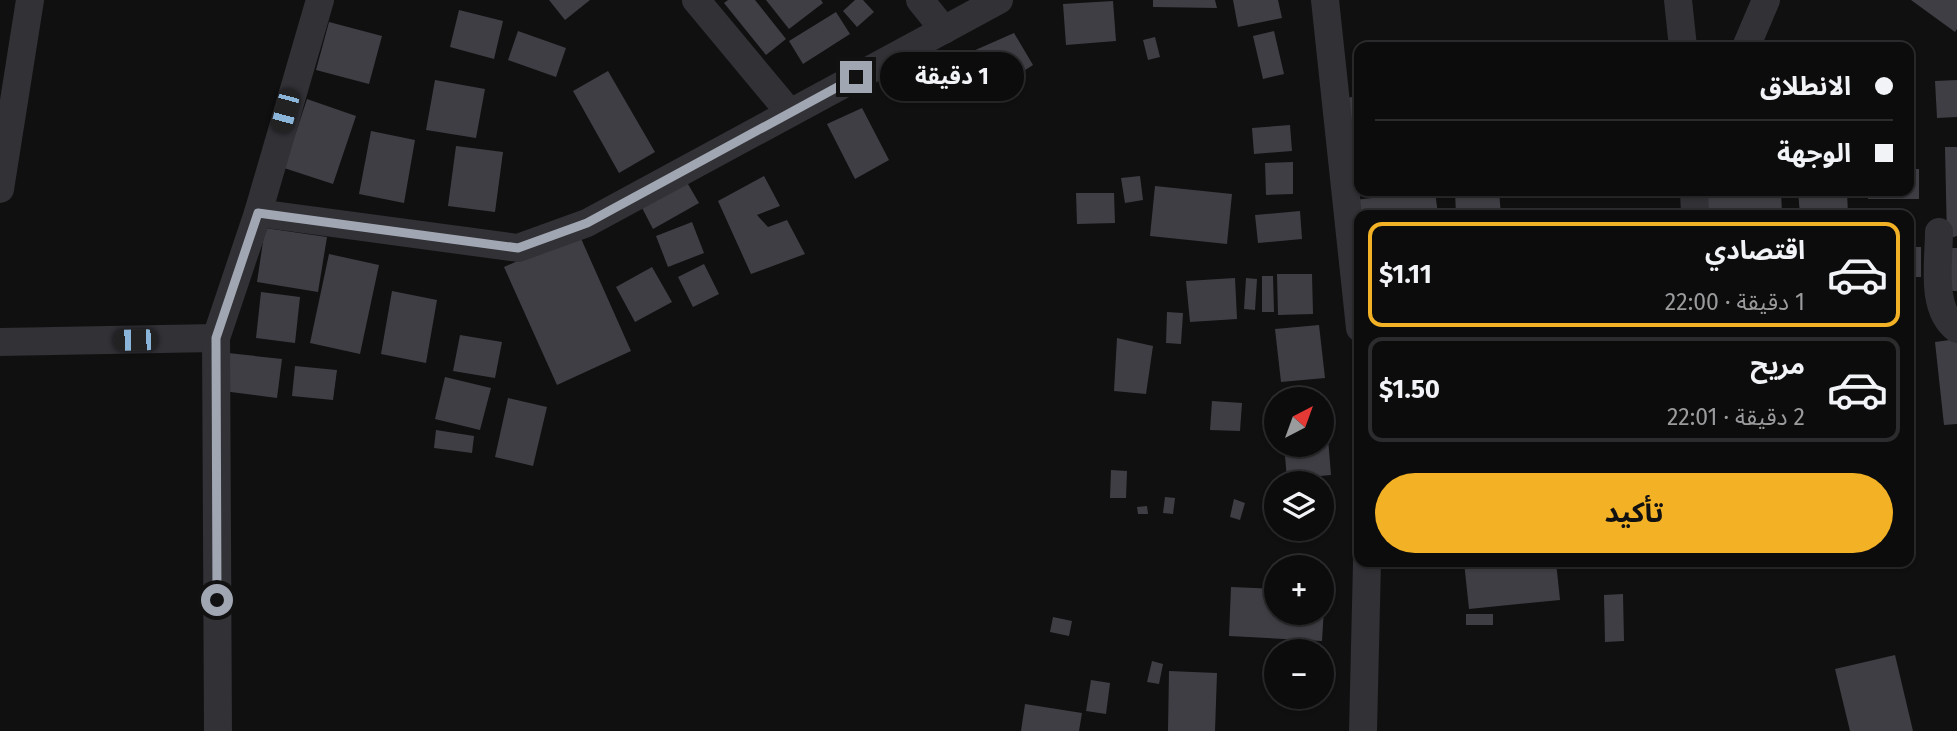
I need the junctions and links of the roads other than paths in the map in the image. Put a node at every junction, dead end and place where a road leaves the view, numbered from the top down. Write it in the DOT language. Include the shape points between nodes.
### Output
graph roads {
  1 [pos="30,0"];
  2 [pos="320,0"];
  3 [pos="696,0"];
  4 [pos="920,0"];
  5 [pos="999,0"];
  6 [pos="1325,0"];
  7 [pos="1678,0"];
  8 [pos="1766,0"];
  9 [pos="944,30"];
  10 [pos="1682,42"];
  11 [pos="1748,42"];
  12 [pos="790,113"];
  13 [pos="0,189"];
  14 [pos="258,213"];
  15 [pos="1938,232"];
  16 [pos="1354,272"];
  17 [pos="1957,329"];
  18 [pos="216,338"];
  19 [pos="0,342"];
  20 [pos="1367,567"];
  21 [pos="218,731"];
  22 [pos="1363,731"];
  1 -- 13 [label="street"];
  2 -- 14 [label="street"];
  3 -- 12 [label="street"];
  4 -- 9 [label="street"];
  5 -- 9 [label="street"];
  6 -- 16 [label="street"];
  7 -- 10 [label="street"];
  8 -- 11 [label="street"];
  9 -- 12 [label="street"];
  12 -- 14 [label="street" via="587,223 518,248"];
  14 -- 18 [label="street"];
  15 -- 17 [label="street" via="1940,305"];
  18 -- 19 [label="street"];
  18 -- 21 [label="street"];
  20 -- 22 [label="street"];
}
